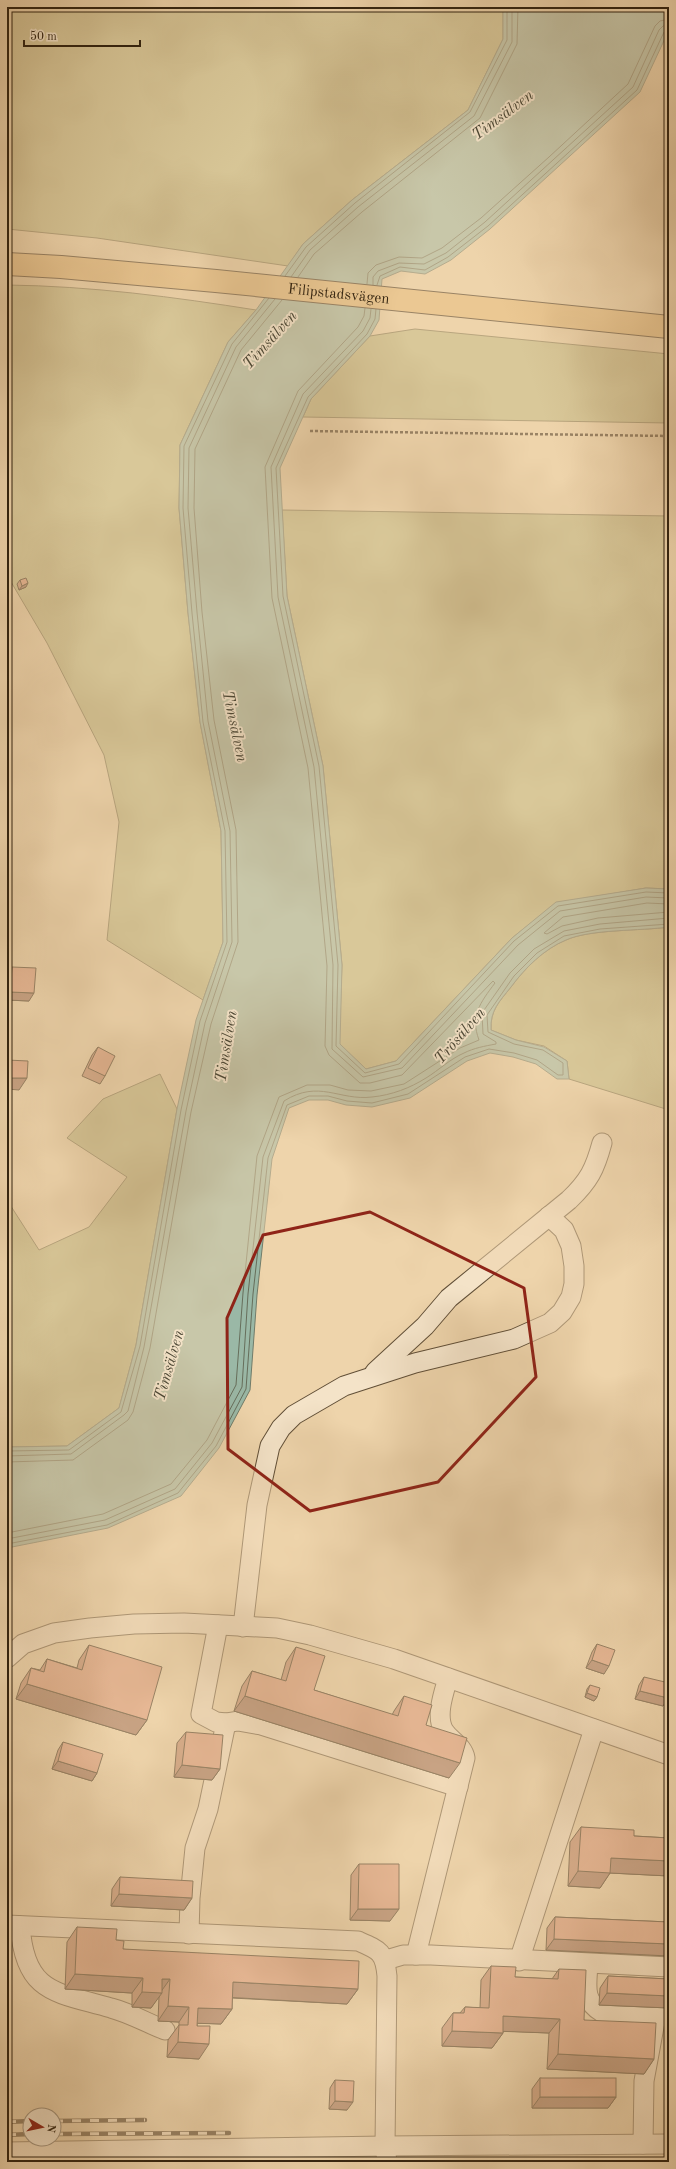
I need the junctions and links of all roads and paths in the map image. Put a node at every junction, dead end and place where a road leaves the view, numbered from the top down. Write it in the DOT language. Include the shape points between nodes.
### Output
graph roads {
  1 [pos="7,264"];
  2 [pos="669,327"];
  3 [pos="310,431"];
  4 [pos="669,436"];
  5 [pos="602,1143"];
  6 [pos="549,1216"];
  7 [pos="365,1380"];
  8 [pos="218,1625"];
  9 [pos="243,1627"];
  10 [pos="7,1658"];
  11 [pos="448,1678"];
  12 [pos="226,1723"];
  13 [pos="594,1729"];
  14 [pos="669,1755"];
  15 [pos="458,1787"];
  16 [pos="13,1925"];
  17 [pos="189,1934"];
  18 [pos="416,1955"];
  19 [pos="386,1960"];
  20 [pos="519,1960"];
  21 [pos="588,1964"];
  22 [pos="669,1967"];
  23 [pos="662,2016"];
  24 [pos="165,2030"];
  25 [pos="643,2144"];
  26 [pos="669,2144"];
  27 [pos="7,2152"];
  28 [pos="386,2154"];
  1 -- 2 [label="main road, Filipstadsvägen" via="269,286"];
  3 -- 4 [label="path"];
  5 -- 6 [label="street" via="596,1165 587,1182"];
  6 -- 7 [label="street" via="449,1298 426,1326"];
  6 -- 7 [label="street" via="564,1230 571,1246 574,1266 571,1297 562,1312 550,1323 514,1339 415,1363"];
  7 -- 9 [label="street" via="344,1386 294,1415 270,1446 256,1505"];
  8 -- 9 [label="street"];
  8 -- 10 [label="street" via="134,1624 54,1633 23,1644"];
  8 -- 12 [label="street" via="201,1714 216,1722"];
  9 -- 11 [label="street" via="277,1628 310,1635"];
  11 -- 13 [label="street"];
  11 -- 15 [label="street" via="440,1719 444,1730 464,1753"];
  12 -- 15 [label="street" via="238,1720 261,1725"];
  12 -- 17 [label="street" via="208,1809 196,1848"];
  13 -- 14 [label="street"];
  13 -- 20 [label="street"];
  15 -- 18 [label="street"];
  16 -- 17 [label="street"];
  16 -- 24 [label="street" via="29,1967 45,1986 58,1994 134,2015"];
  17 -- 19 [label="street" via="358,1941 375,1948"];
  18 -- 19 [label="street" via="403,1955"];
  18 -- 20 [label="street"];
  19 -- 28 [label="street"];
  20 -- 21 [label="street"];
  21 -- 22 [label="street"];
  21 -- 23 [label="street" via="587,1996 594,2008 603,2013"];
  23 -- 25 [label="street" via="644,2081"];
  25 -- 26 [label="street"];
  25 -- 28 [label="street"];
  27 -- 28 [label="street"];
}
